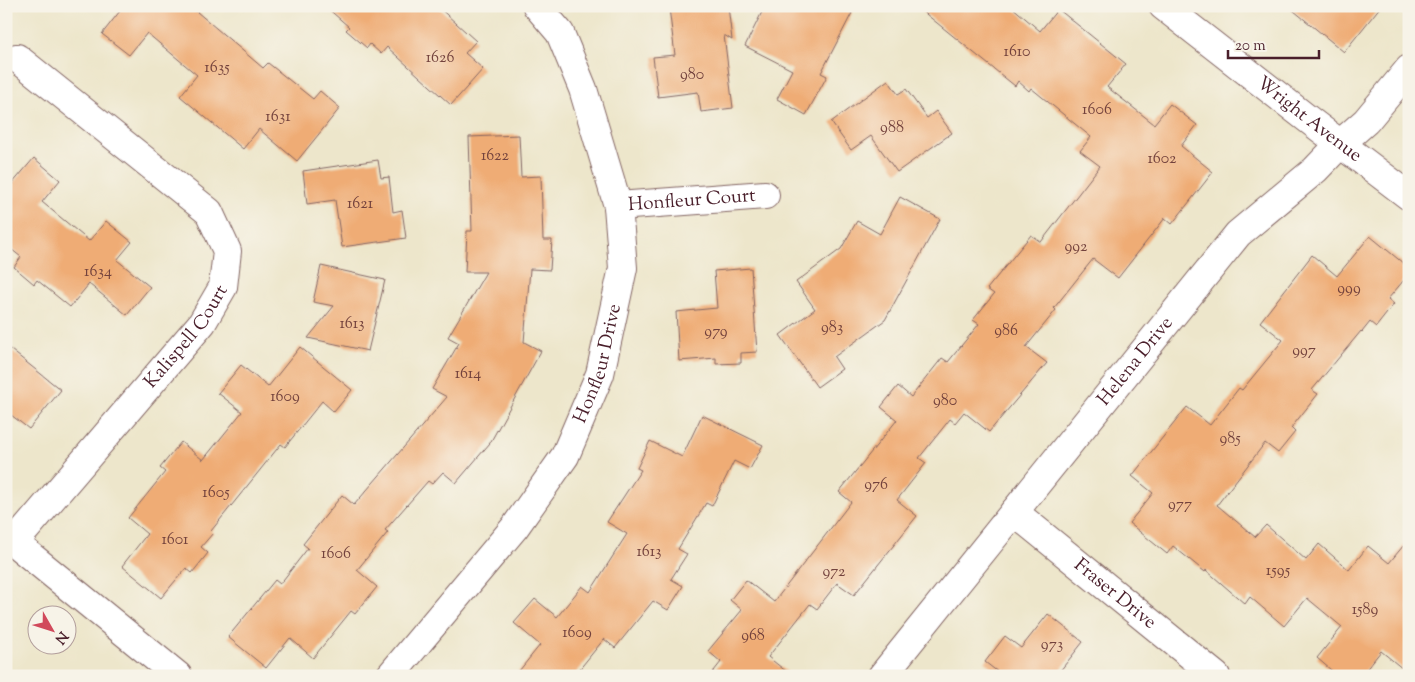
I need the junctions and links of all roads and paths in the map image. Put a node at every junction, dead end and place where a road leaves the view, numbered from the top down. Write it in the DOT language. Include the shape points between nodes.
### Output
graph roads {
  1 [pos="537,6"];
  2 [pos="1163,6"];
  3 [pos="17,58"];
  4 [pos="1409,69"];
  5 [pos="1340,144"];
  6 [pos="765,195"];
  7 [pos="1409,196"];
  8 [pos="618,206"];
  9 [pos="1014,512"];
  10 [pos="10,539"];
  11 [pos="178,676"];
  12 [pos="390,676"];
  13 [pos="882,676"];
  14 [pos="1216,676"];
  1 -- 8 [label="street, Honfleur Drive" via="560,33 583,89"];
  2 -- 5 [label="street, Wright Avenue"];
  3 -- 10 [label="street, Kalispell Court" via="209,212 227,251 223,287 202,323"];
  4 -- 5 [label="street, Helena Drive" via="1366,121"];
  5 -- 7 [label="street, Wright Avenue"];
  5 -- 9 [label="street, Helena Drive" via="1316,170 1238,234"];
  6 -- 8 [label="street, Honfleur Court"];
  8 -- 12 [label="street, Honfleur Drive" via="621,278 600,374 566,456 515,527"];
  9 -- 13 [label="street, Helena Drive"];
  9 -- 14 [label="street, Fraser Drive"];
  10 -- 11 [label="street"];
}
